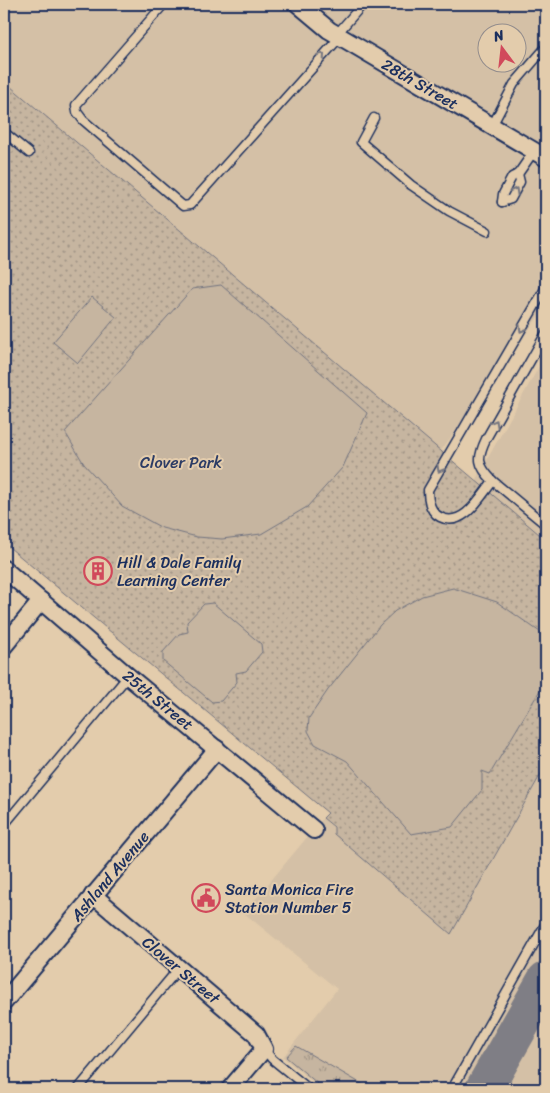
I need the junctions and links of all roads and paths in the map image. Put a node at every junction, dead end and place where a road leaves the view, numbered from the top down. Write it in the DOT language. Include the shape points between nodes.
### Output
graph roads {
  1 [pos="164,4"];
  2 [pos="298,4"];
  3 [pos="363,4"];
  4 [pos="338,36"];
  5 [pos="546,47"];
  6 [pos="374,118"];
  7 [pos="492,126"];
  8 [pos="4,132"];
  9 [pos="29,153"];
  10 [pos="543,157"];
  11 [pos="518,174"];
  12 [pos="487,231"];
  13 [pos="546,286"];
  14 [pos="546,333"];
  15 [pos="493,481"];
  16 [pos="546,525"];
  17 [pos="4,569"];
  18 [pos="41,600"];
  19 [pos="4,646"];
  20 [pos="128,676"];
  21 [pos="217,749"];
  22 [pos="4,825"];
  23 [pos="314,830"];
  24 [pos="93,895"];
  25 [pos="546,923"];
  26 [pos="179,968"];
  27 [pos="4,1002"];
  28 [pos="264,1049"];
  29 [pos="78,1089"];
  30 [pos="230,1089"];
  31 [pos="309,1089"];
  32 [pos="452,1089"];
  1 -- 4 [label="lane, one-way" via="76,105 76,112 183,206 190,205"];
  2 -- 4 [label="street, 28th Street"];
  3 -- 4 [label="lane"];
  4 -- 7 [label="street, 28th Street"];
  5 -- 7 [label="lane" via="514,84"];
  6 -- 12 [label="lane" via="361,142 410,185"];
  7 -- 10 [label="street, 28th Street"];
  8 -- 9 [label="lane"];
  10 -- 11 [label="lane"];
  13 -- 15 [label="lane, one-way" via="428,490 431,508 446,520 458,518 470,510"];
  15 -- 14 [label="lane, one-way" via="480,463 480,452"];
  15 -- 16 [label="lane"];
  17 -- 18 [label="street, 25th Street"];
  18 -- 19 [label="street"];
  18 -- 20 [label="street, 25th Street"];
  20 -- 21 [label="street, 25th Street"];
  20 -- 22 [label="lane"];
  21 -- 23 [label="street, 25th Street"];
  21 -- 24 [label="street, Ashland Avenue"];
  24 -- 26 [label="street, Clover Street"];
  24 -- 27 [label="street, Ashland Avenue"];
  25 -- 32 [label="lane"];
  26 -- 28 [label="street, Clover Street" via="256,1034"];
  26 -- 29 [label="lane"];
  28 -- 30 [label="street"];
  28 -- 31 [label="lane"];
}
